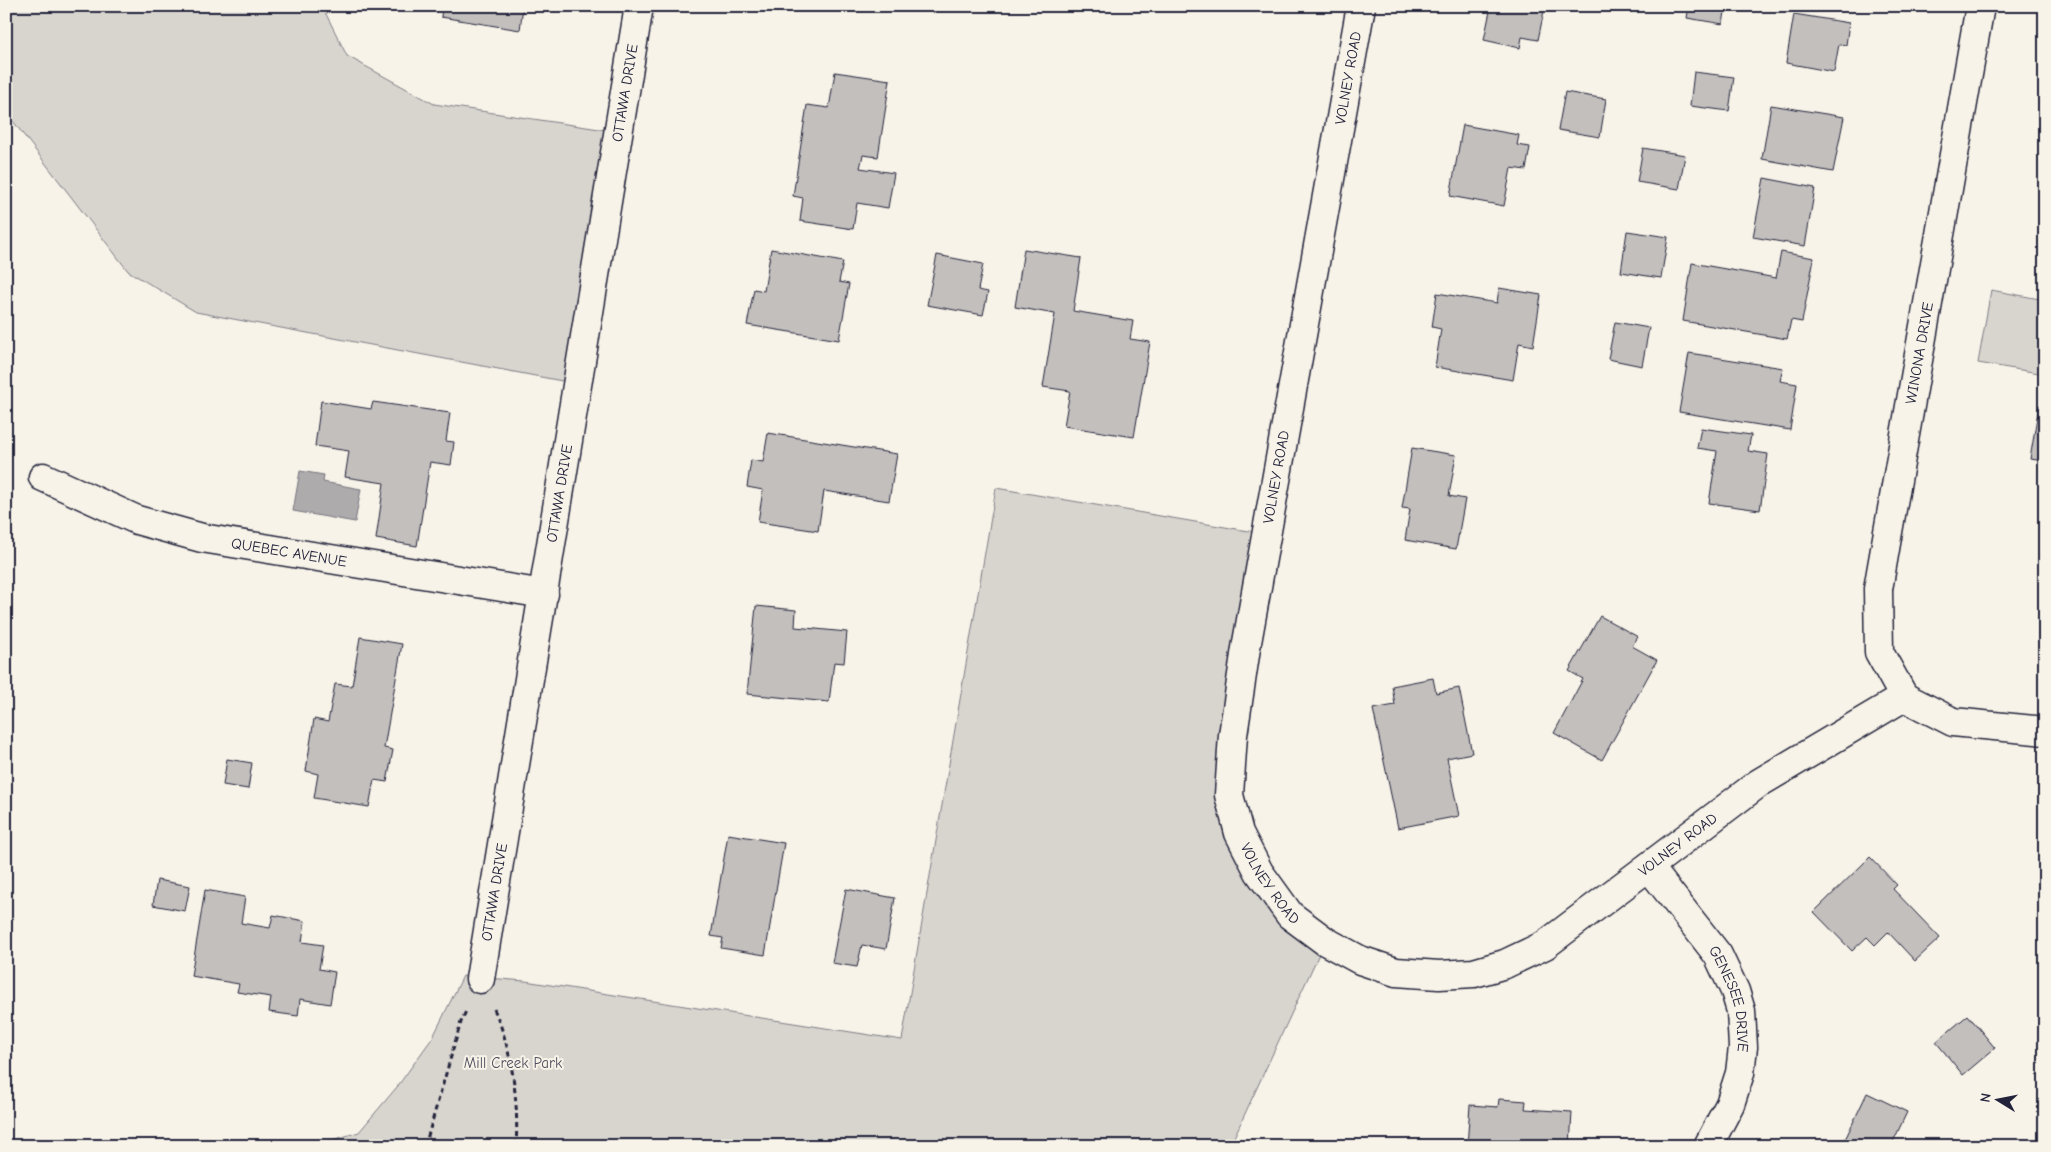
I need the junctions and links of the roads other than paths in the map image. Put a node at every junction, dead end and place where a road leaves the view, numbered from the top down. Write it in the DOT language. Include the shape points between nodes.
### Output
graph roads {
  1 [pos="639,6"];
  2 [pos="1361,6"];
  3 [pos="1980,6"];
  4 [pos="44,478"];
  5 [pos="544,594"];
  6 [pos="1904,697"];
  7 [pos="2045,732"];
  8 [pos="1649,867"];
  9 [pos="480,979"];
  10 [pos="1708,1146"];
  1 -- 5 [label="street, OTTAWA DRIVE"];
  2 -- 8 [label="street, VOLNEY ROAD" via="1233,736 1229,794 1239,833 1259,872 1290,914 1325,941 1360,960 1396,972 1474,974 1505,964 1545,945"];
  3 -- 6 [label="street, WINONA DRIVE" via="1878,589 1879,652"];
  4 -- 5 [label="street, QUEBEC AVENUE" via="137,520 202,538"];
  5 -- 9 [label="street, OTTAWA DRIVE"];
  6 -- 7 [label="street" via="1953,722"];
  6 -- 8 [label="street, VOLNEY ROAD" via="1759,783"];
  8 -- 10 [label="street, GENESEE DRIVE" via="1718,955 1741,1011 1743,1047 1740,1072 1730,1104"];
}
